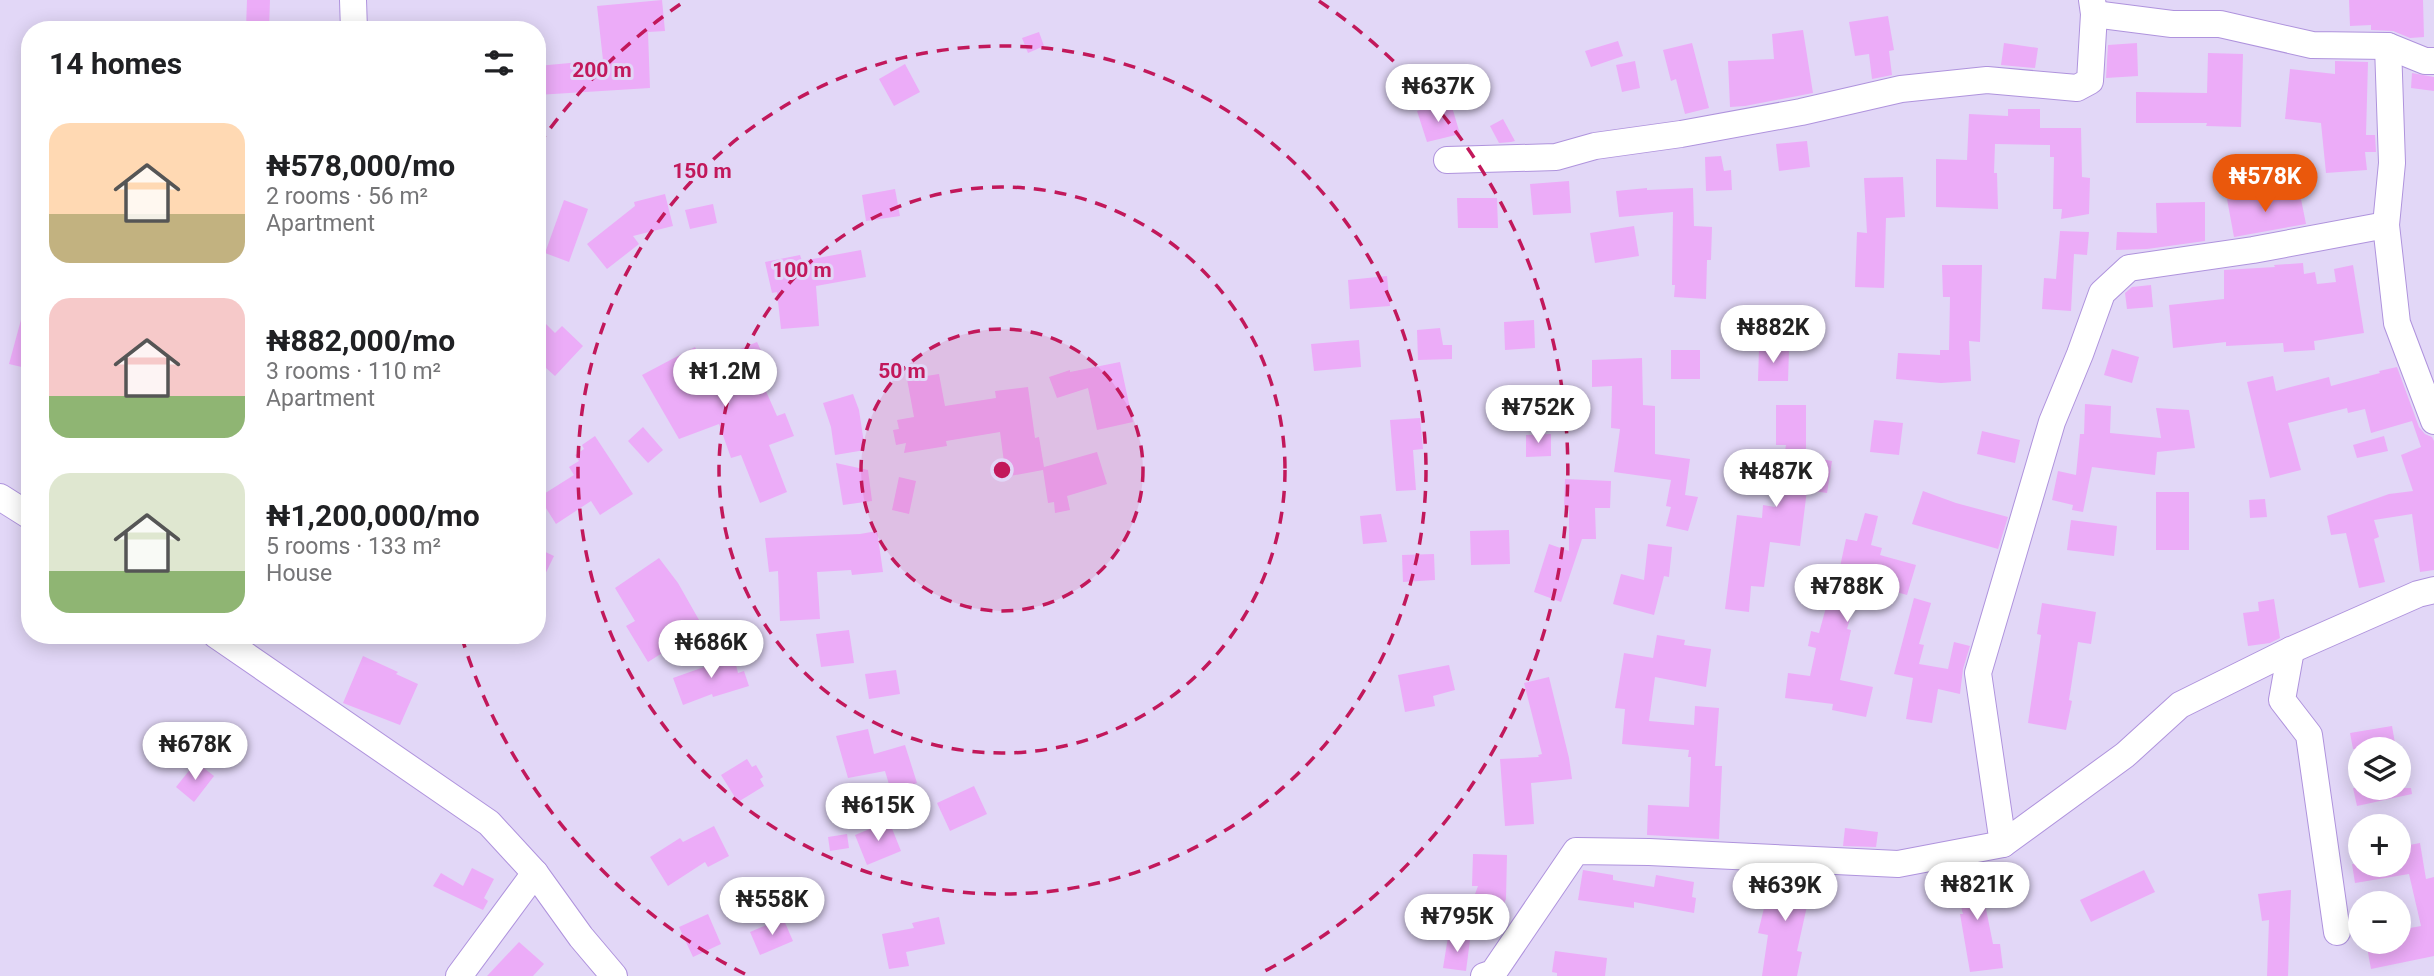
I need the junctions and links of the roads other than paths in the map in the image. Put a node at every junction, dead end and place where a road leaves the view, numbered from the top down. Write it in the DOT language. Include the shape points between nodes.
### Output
graph roads {
  1 [pos="353,0"];
  2 [pos="2093,7"];
  3 [pos="354,21"];
  4 [pos="2388,46"];
  5 [pos="2434,61"];
  6 [pos="1447,160"];
  7 [pos="2386,225"];
  8 [pos="2434,421"];
  9 [pos="0,497"];
  10 [pos="21,510"];
  11 [pos="2434,590"];
  12 [pos="229,644"];
  13 [pos="2291,650"];
  14 [pos="2003,844"];
  15 [pos="535,873"];
  16 [pos="2337,932"];
  17 [pos="459,976"];
  18 [pos="614,976"];
  19 [pos="1484,976"];
  1 -- 3 [label="street"];
  2 -- 4 [label="street" via="2172,24 2220,24 2312,45"];
  2 -- 6 [label="street" via="2090,81 2077,88 1987,80 1901,89 1556,157"];
  4 -- 5 [label="street"];
  4 -- 7 [label="street" via="2392,163"];
  7 -- 8 [label="street" via="2397,323"];
  7 -- 14 [label="street" via="2129,268 2102,293 2052,422 1978,673"];
  9 -- 10 [label="street"];
  11 -- 13 [label="street"];
  12 -- 15 [label="street" via="489,824"];
  13 -- 14 [label="street" via="2180,705 2125,755"];
  13 -- 16 [label="street" via="2282,700 2309,735"];
  14 -- 19 [label="street" via="1898,864 1576,851 1493,973"];
  15 -- 17 [label="street"];
  15 -- 18 [label="street"];
}
